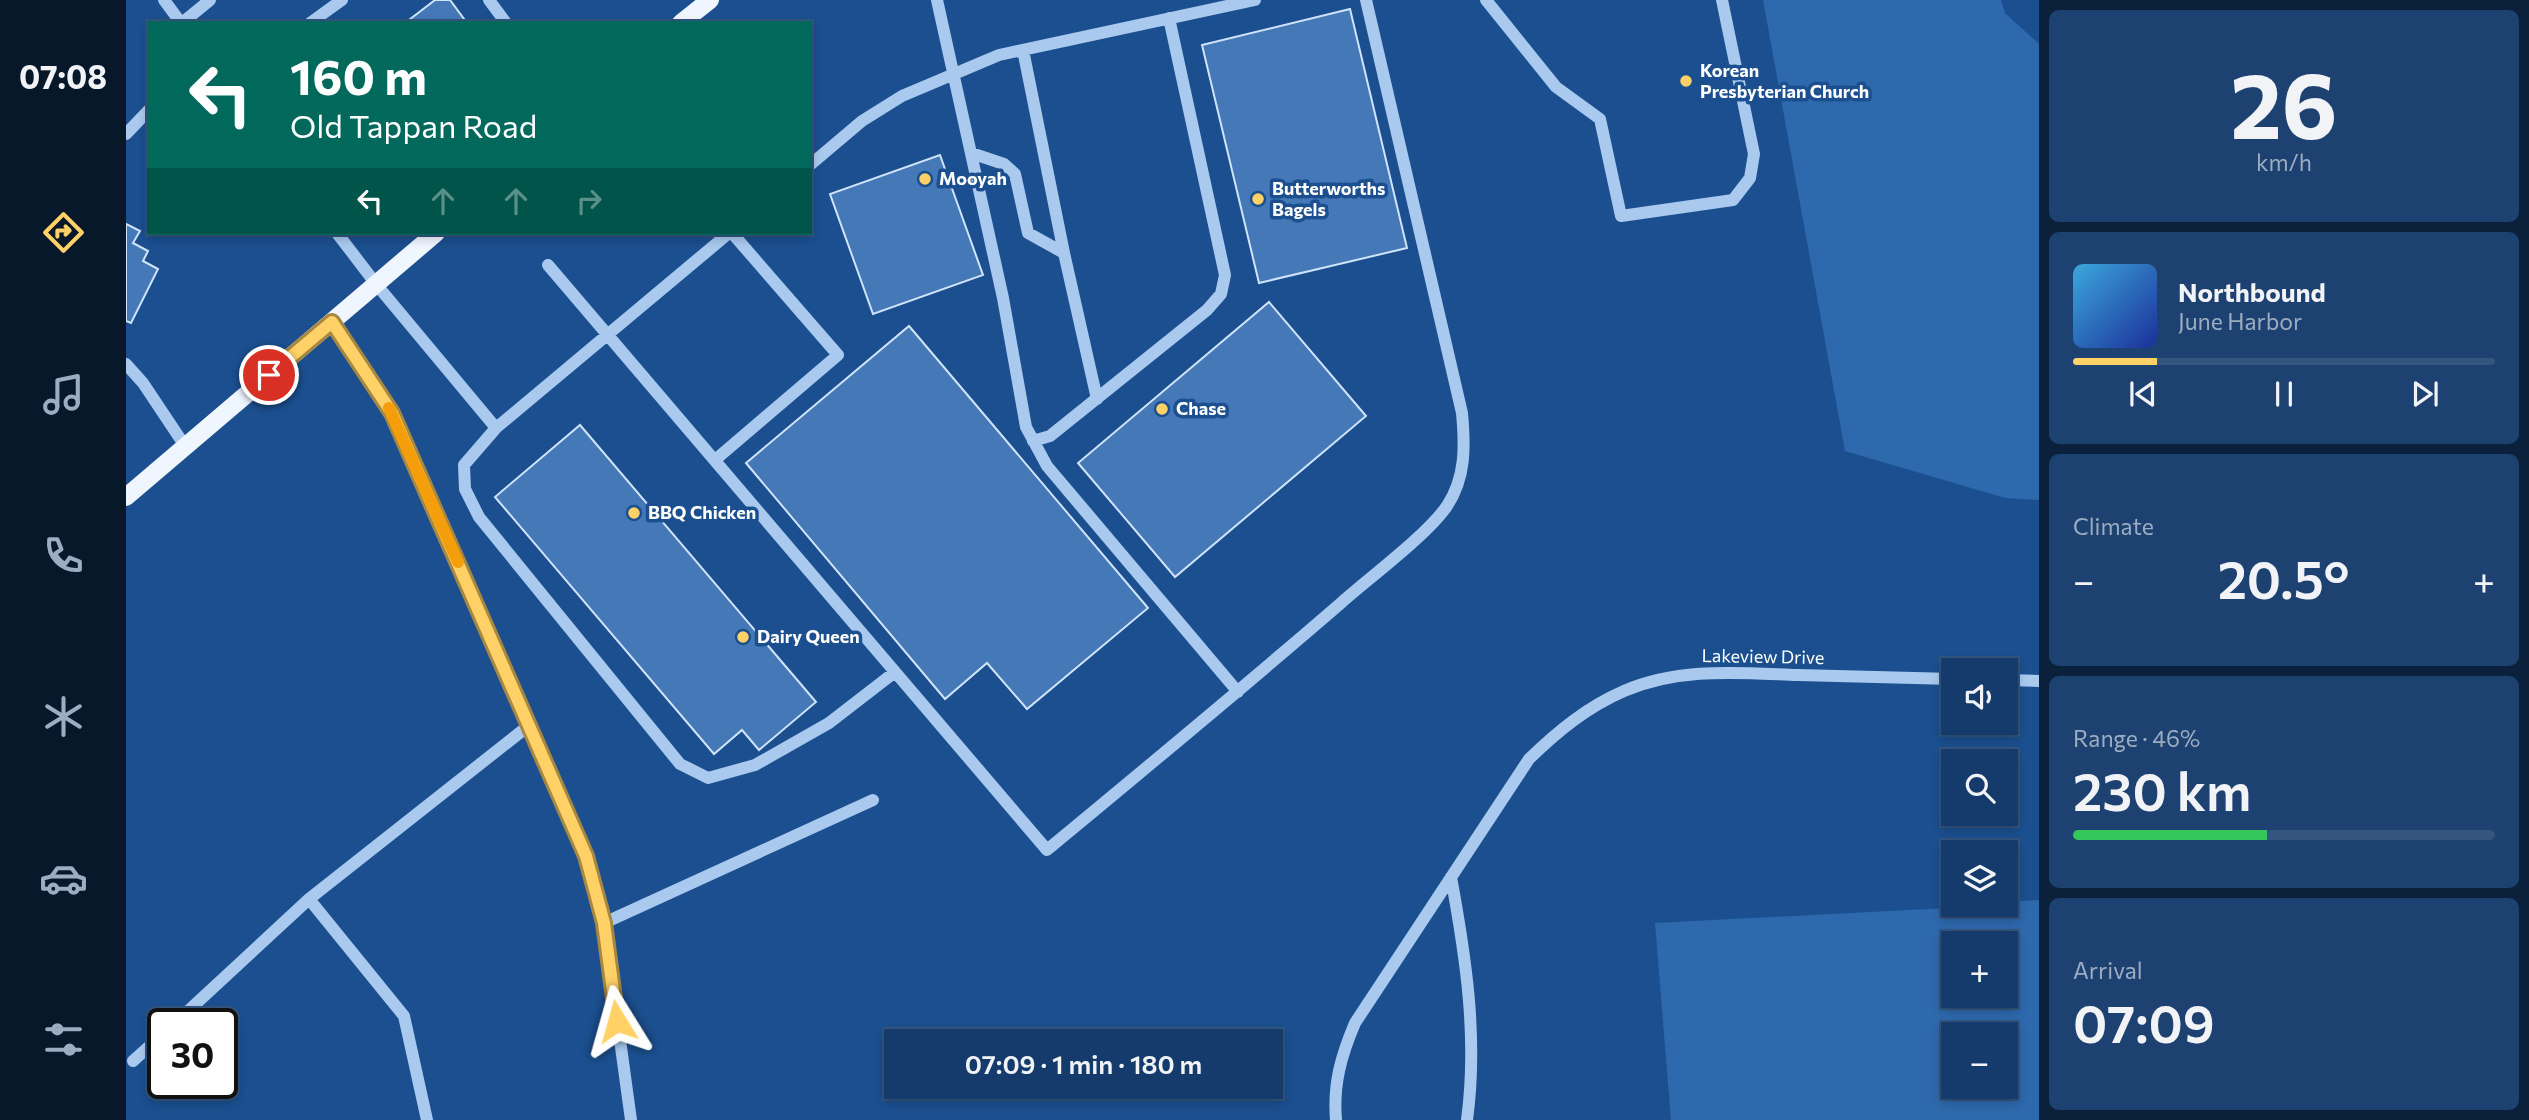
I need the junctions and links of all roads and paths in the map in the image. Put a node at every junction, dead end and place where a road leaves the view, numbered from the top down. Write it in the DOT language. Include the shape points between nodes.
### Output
graph roads {
  1 [pos="164,0"];
  2 [pos="210,0"];
  3 [pos="342,0"];
  4 [pos="489,0"];
  5 [pos="710,0"];
  6 [pos="937,0"];
  7 [pos="1255,0"];
  8 [pos="1366,0"];
  9 [pos="1486,0"];
  10 [pos="1721,0"];
  11 [pos="1170,18"];
  12 [pos="180,21"];
  13 [pos="184,21"];
  14 [pos="313,21"];
  15 [pos="505,21"];
  16 [pos="684,21"];
  17 [pos="1023,50"];
  18 [pos="953,73"];
  19 [pos="147,112"];
  20 [pos="126,134"];
  21 [pos="971,153"];
  22 [pos="812,163"];
  23 [pos="338,235"];
  24 [pos="434,235"];
  25 [pos="728,235"];
  26 [pos="732,235"];
  27 [pos="1064,253"];
  28 [pos="548,265"];
  29 [pos="376,285"];
  30 [pos="332,322"];
  31 [pos="607,334"];
  32 [pos="126,364"];
  33 [pos="1097,399"];
  34 [pos="495,428"];
  35 [pos="1033,441"];
  36 [pos="185,446"];
  37 [pos="715,460"];
  38 [pos="126,497"];
  39 [pos="895,672"];
  40 [pos="1941,679"];
  41 [pos="2018,680"];
  42 [pos="2039,681"];
  43 [pos="1238,692"];
  44 [pos="527,727"];
  45 [pos="873,800"];
  46 [pos="1451,877"];
  47 [pos="309,899"];
  48 [pos="604,923"];
  49 [pos="191,1008"];
  50 [pos="147,1048"];
  51 [pos="133,1061"];
  52 [pos="427,1120"];
  53 [pos="631,1120"];
  54 [pos="1336,1120"];
  55 [pos="1467,1120"];
  1 -- 12 [label="street"];
  2 -- 13 [label="street"];
  3 -- 14 [label="street"];
  4 -- 15 [label="street"];
  5 -- 16 [label="main road"];
  6 -- 18 [label="street"];
  7 -- 11 [label="street"];
  8 -- 43 [label="street" via="1462,413 1465,453 1447,507"];
  9 -- 10 [label="street" via="1556,87 1600,119 1621,216 1733,200 1750,178 1754,154"];
  11 -- 17 [label="street"];
  11 -- 33 [label="street" via="1225,275 1221,294 1207,310"];
  17 -- 18 [label="street"];
  17 -- 27 [label="street"];
  18 -- 21 [label="street"];
  18 -- 22 [label="street" via="862,121"];
  19 -- 20 [label="street"];
  21 -- 27 [label="street" via="1004,164 1015,174 1028,233"];
  21 -- 35 [label="street" via="1026,427"];
  23 -- 29 [label="street"];
  24 -- 29 [label="main road"];
  25 -- 31 [label="street"];
  26 -- 37 [label="street" via="838,355"];
  27 -- 33 [label="street"];
  28 -- 31 [label="street"];
  29 -- 30 [label="main road"];
  29 -- 34 [label="street"];
  30 -- 36 [label="main road"];
  30 -- 44 [label="street" via="392,413"];
  31 -- 34 [label="street"];
  31 -- 37 [label="street"];
  32 -- 36 [label="street"];
  33 -- 35 [label="street" via="1050,436"];
  34 -- 39 [label="street" via="464,466 465,489 480,517 680,764 708,778 755,765 830,723"];
  35 -- 43 [label="street" via="1047,466"];
  36 -- 38 [label="main road"];
  37 -- 39 [label="street"];
  39 -- 43 [label="street" via="1047,850"];
  40 -- 46 [label="street, Lakeview Drive" via="1706,672 1662,678 1625,691 1557,732 1529,759"];
  41 -- 42 [label="street"];
  44 -- 47 [label="street"];
  44 -- 48 [label="street" via="586,856"];
  45 -- 48 [label="street"];
  46 -- 54 [label="street, Lakeview Drive" via="1354,1023 1341,1056 1334,1094"];
  46 -- 55 [label="street" via="1472,1020"];
  47 -- 49 [label="street"];
  47 -- 52 [label="street" via="404,1016"];
  48 -- 53 [label="street"];
  50 -- 51 [label="street"];
}
